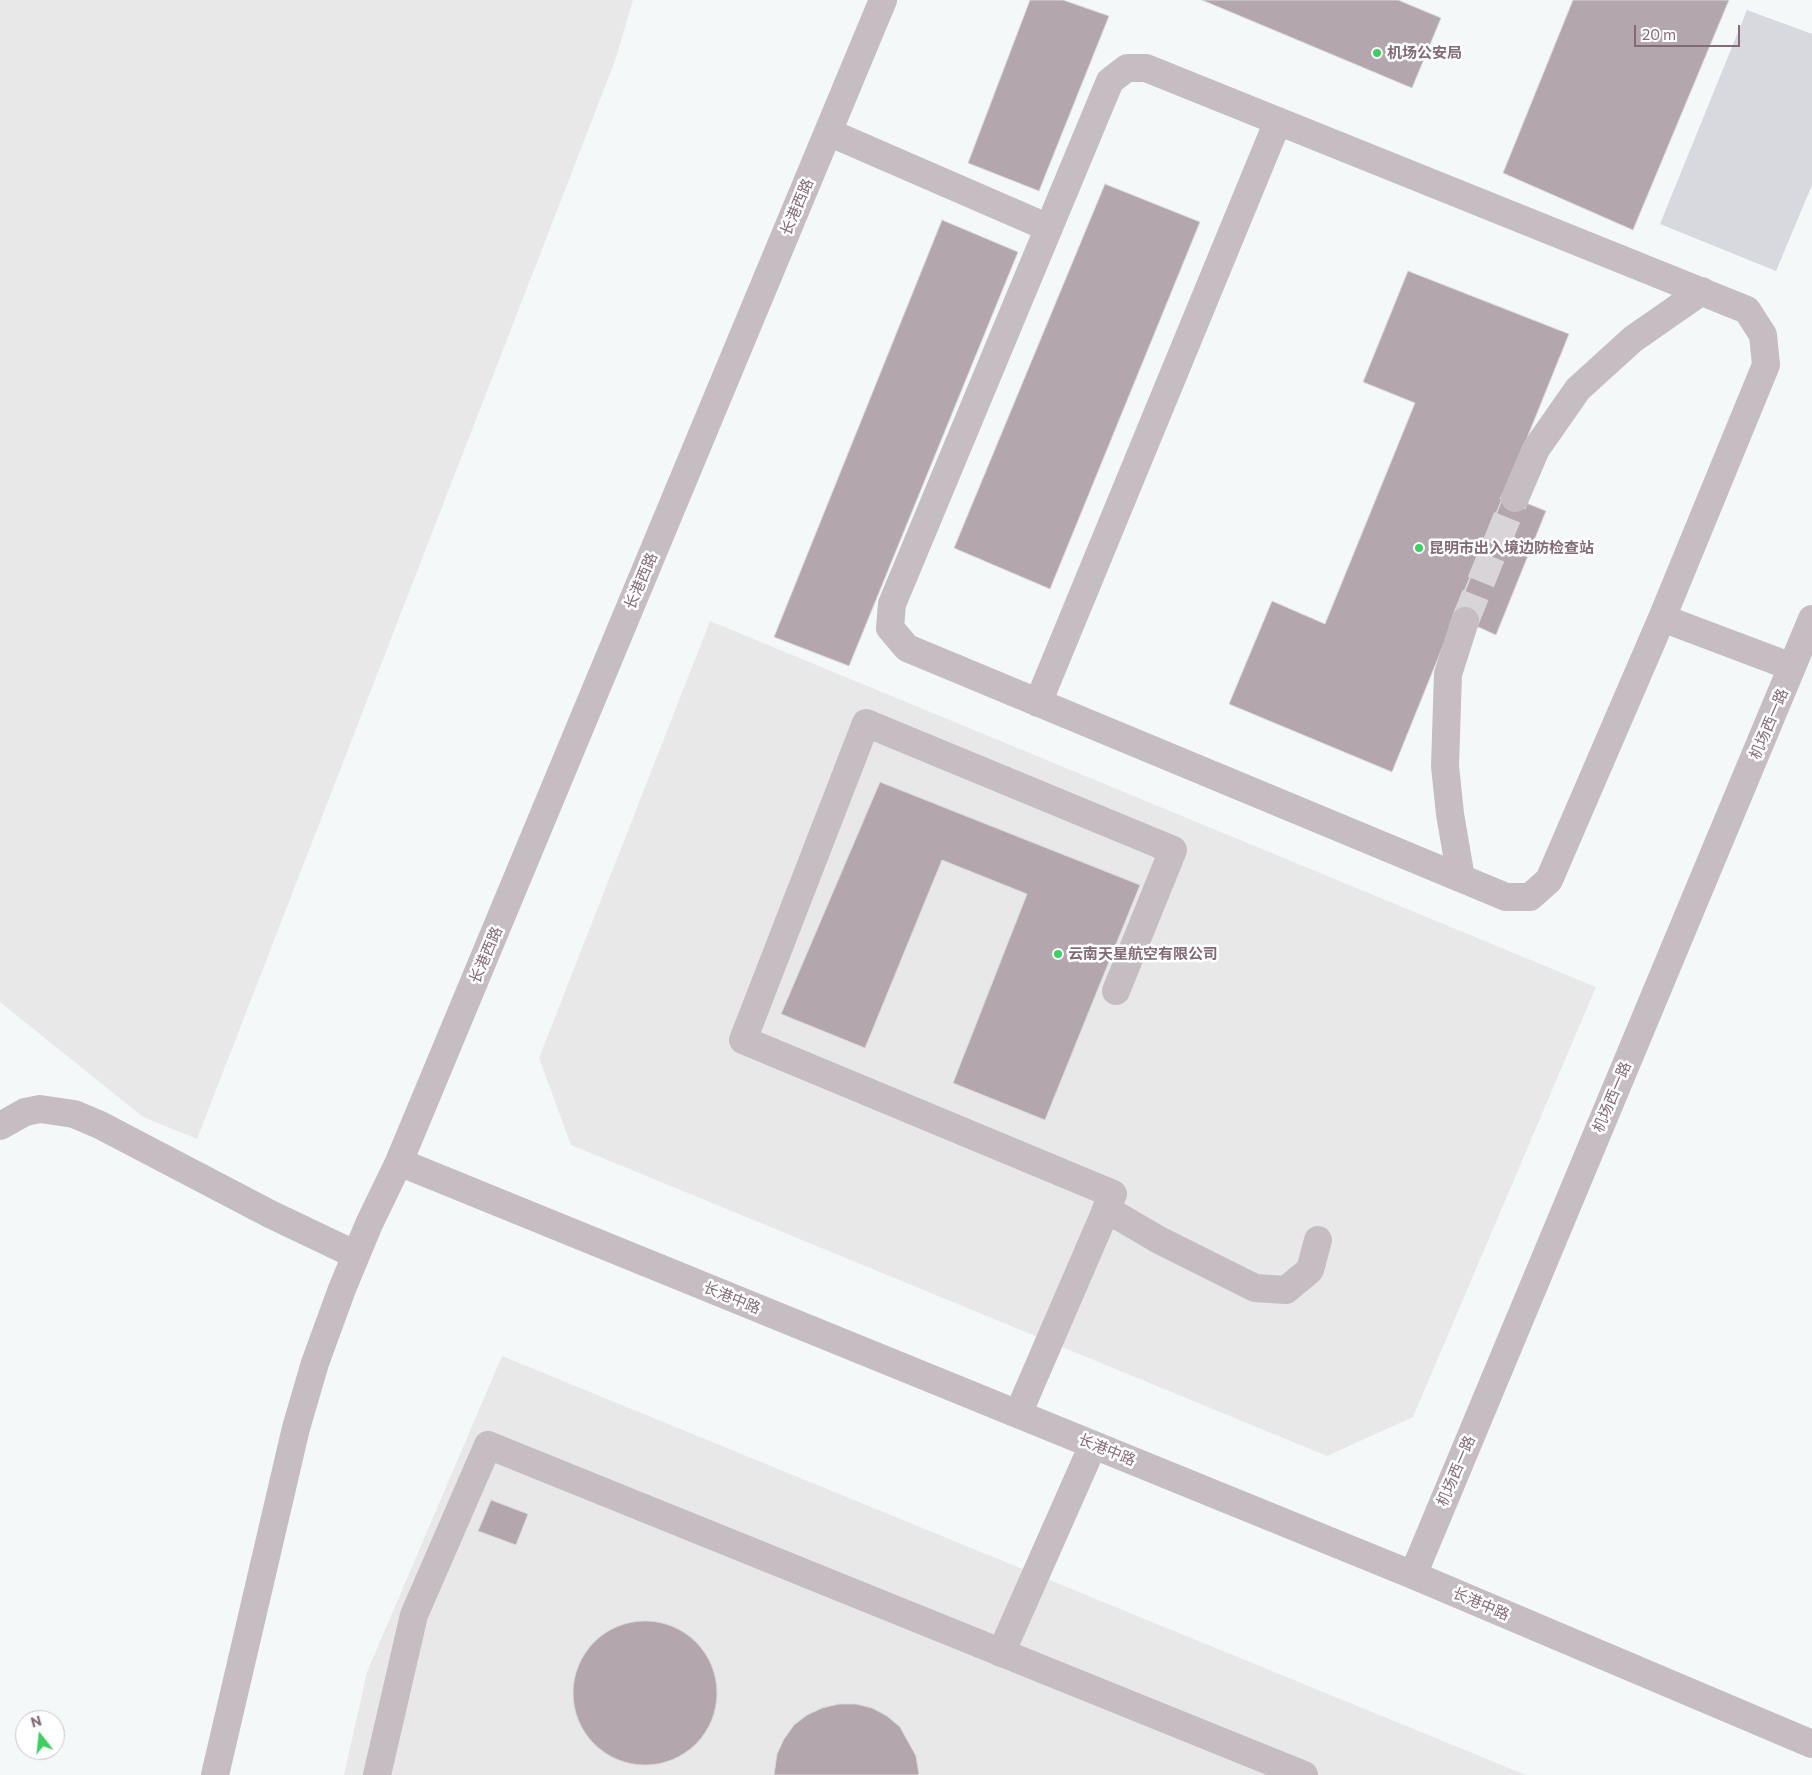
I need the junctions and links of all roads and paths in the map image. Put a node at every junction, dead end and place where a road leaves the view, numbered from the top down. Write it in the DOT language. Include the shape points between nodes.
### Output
graph roads {
  1 [pos="883,0"];
  2 [pos="1278,121"];
  3 [pos="828,132"];
  4 [pos="1049,228"];
  5 [pos="1702,291"];
  6 [pos="1515,498"];
  7 [pos="1662,618"];
  8 [pos="1812,619"];
  9 [pos="1465,621"];
  10 [pos="1792,667"];
  11 [pos="1038,703"];
  12 [pos="1461,878"];
  13 [pos="1116,991"];
  14 [pos="0,1126"];
  15 [pos="399,1162"];
  16 [pos="1106,1209"];
  17 [pos="1318,1240"];
  18 [pos="356,1255"];
  19 [pos="1018,1414"];
  20 [pos="1093,1445"];
  21 [pos="1413,1575"];
  22 [pos="1001,1653"];
  23 [pos="1812,1744"];
  24 [pos="215,1775"];
  25 [pos="377,1775"];
  26 [pos="1304,1775"];
  1 -- 3 [label="street, 长港西路"];
  2 -- 4 [label="street" via="1146,68 1127,68 1110,81"];
  2 -- 5 [label="street"];
  2 -- 11 [label="street"];
  3 -- 4 [label="street"];
  3 -- 15 [label="street, 长港西路"];
  4 -- 11 [label="street" via="892,604 890,628 907,648"];
  5 -- 6 [label="street" via="1633,339 1578,389 1536,449"];
  5 -- 7 [label="street" via="1747,310 1763,335 1766,364"];
  7 -- 10 [label="street"];
  7 -- 12 [label="street" via="1550,880 1530,897 1506,897"];
  8 -- 10 [label="street, 机场西一路"];
  9 -- 12 [label="street" via="1448,674 1445,766"];
  10 -- 21 [label="street, 机场西一路"];
  11 -- 12 [label="street"];
  13 -- 16 [label="street" via="1173,850 866,723 743,1040 1112,1194"];
  14 -- 18 [label="street" via="25,1112 40,1109 74,1114"];
  15 -- 18 [label="street, 长港西路"];
  15 -- 19 [label="street, 长港中路"];
  16 -- 17 [label="street" via="1159,1240 1255,1288 1286,1290 1310,1270"];
  16 -- 19 [label="street"];
  18 -- 24 [label="street, 长港西路" via="315,1363 296,1428"];
  19 -- 20 [label="street, 长港中路"];
  20 -- 21 [label="street, 长港中路"];
  20 -- 22 [label="street"];
  21 -- 23 [label="street, 长港中路"];
  22 -- 25 [label="street" via="488,1445 414,1615"];
  22 -- 26 [label="street"];
}
